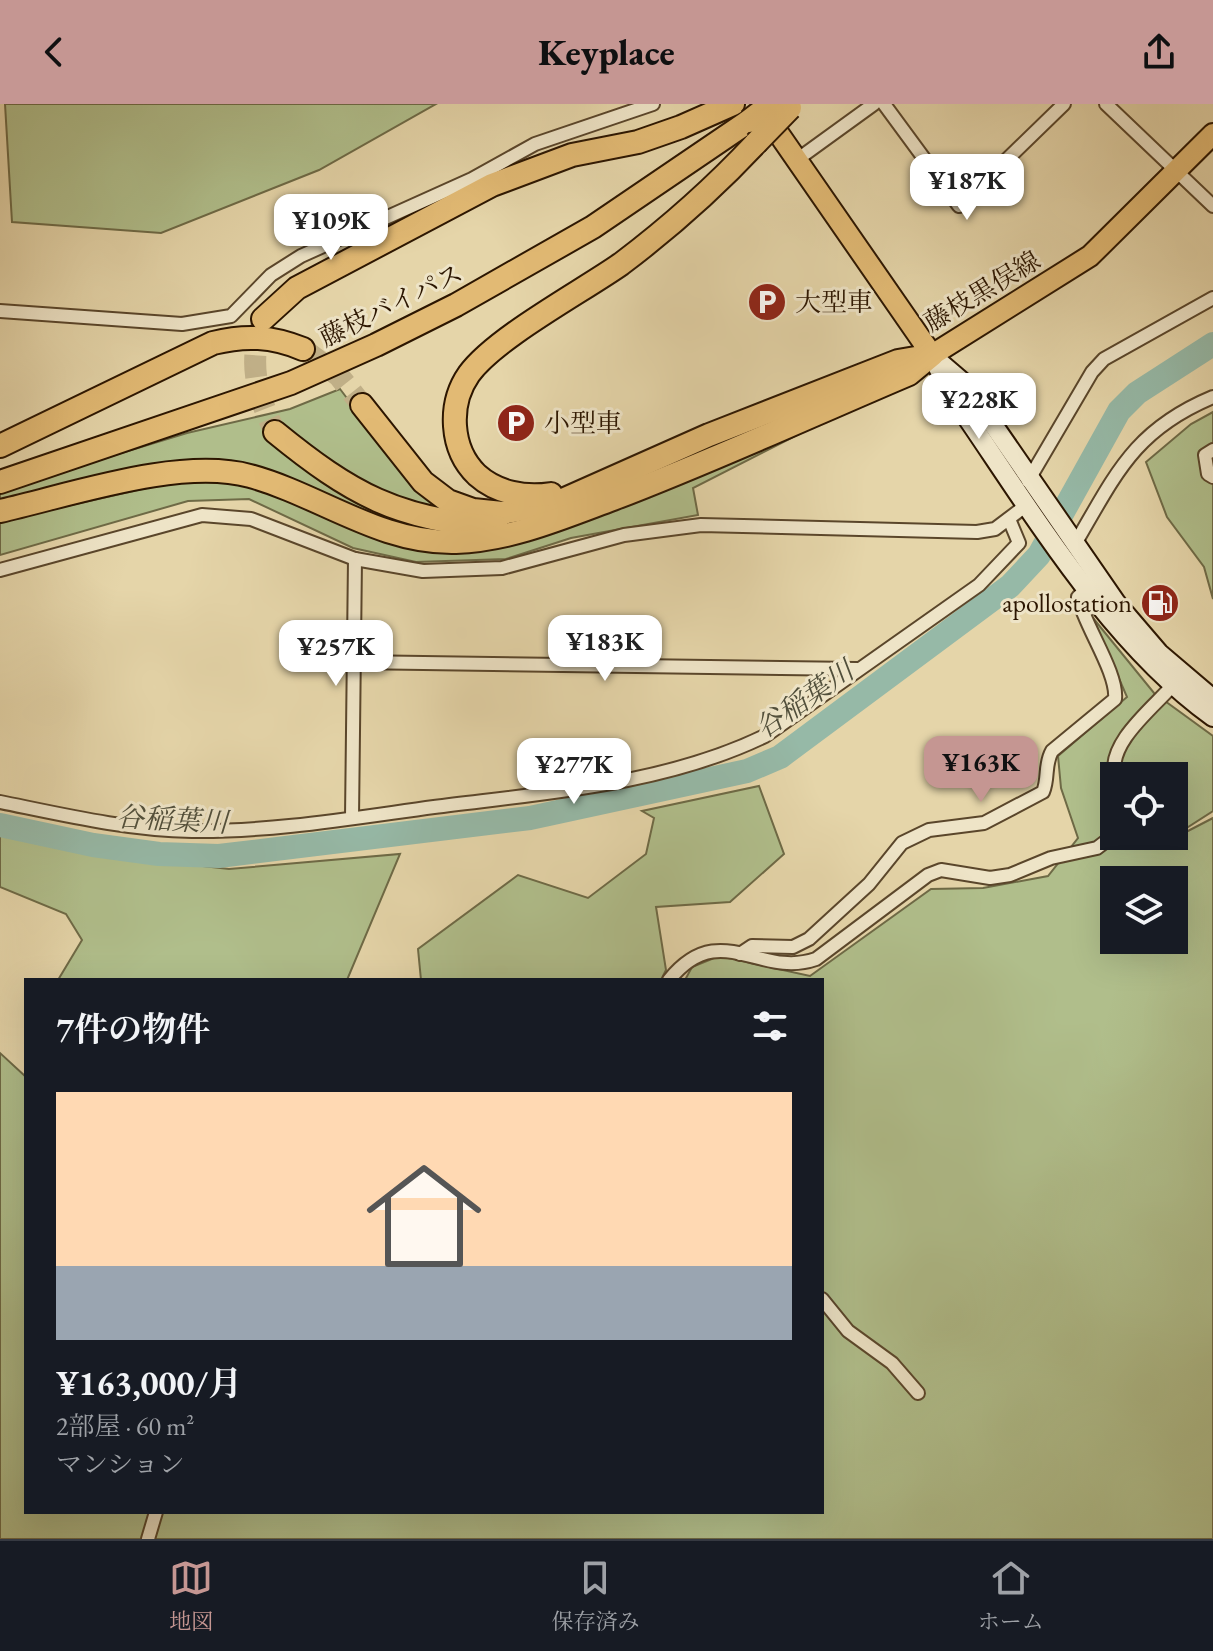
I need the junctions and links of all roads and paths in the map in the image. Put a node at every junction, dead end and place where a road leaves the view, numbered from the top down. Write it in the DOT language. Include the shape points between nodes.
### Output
graph roads {
  1 [pos="653,104"];
  2 [pos="733,104"];
  3 [pos="874,104"];
  4 [pos="884,104"];
  5 [pos="1064,104"];
  6 [pos="1106,104"];
  7 [pos="785,105"];
  8 [pos="753,113"];
  9 [pos="1213,134"];
  10 [pos="798,159"];
  11 [pos="1177,171"];
  12 [pos="1213,206"];
  13 [pos="1213,298"];
  14 [pos="0,311"];
  15 [pos="263,319"];
  16 [pos="303,349"];
  17 [pos="932,355"];
  18 [pos="1213,397"];
  19 [pos="362,405"];
  20 [pos="275,432"];
  21 [pos="0,446"];
  22 [pos="1213,450"];
  23 [pos="1213,477"];
  24 [pos="1030,478"];
  25 [pos="0,482"];
  26 [pos="591,496"];
  27 [pos="1024,499"];
  28 [pos="0,511"];
  29 [pos="1045,514"];
  30 [pos="1009,519"];
  31 [pos="546,524"];
  32 [pos="1068,543"];
  33 [pos="355,559"];
  34 [pos="0,570"];
  35 [pos="1087,589"];
  36 [pos="354,662"];
  37 [pos="857,669"];
  38 [pos="1173,685"];
  39 [pos="1213,699"];
  40 [pos="1213,717"];
  41 [pos="1114,762"];
  42 [pos="0,802"];
  43 [pos="352,818"];
  44 [pos="1100,846"];
  45 [pos="740,954"];
  46 [pos="671,978"];
  47 [pos="824,1301"];
  48 [pos="918,1393"];
  49 [pos="155,1514"];
  50 [pos="148,1539"];
  1 -- 14 [label="street" via="535,144 472,179 301,256 271,275 231,316 182,324"];
  2 -- 15 [label="highway" via="638,142 572,155 492,185 297,288"];
  3 -- 10 [label="street"];
  4 -- 5 [label="street" via="959,206"];
  6 -- 11 [label="street"];
  7 -- 8 [label="highway, 藤枝バイパス, bridge"];
  7 -- 26 [label="highway, bridge" via="706,197 488,354 460,390 455,430 462,455 477,474 498,489 521,496"];
  8 -- 10 [label="main road, 藤枝黒俣線"];
  8 -- 25 [label="highway, 藤枝バイパス" via="593,227 362,352 291,383"];
  9 -- 11 [label="main road, 藤枝黒俣線"];
  10 -- 17 [label="main road, 藤枝黒俣線"];
  11 -- 12 [label="street"];
  11 -- 17 [label="main road, 藤枝黒俣線" via="1090,256"];
  13 -- 24 [label="street" via="1098,365"];
  16 -- 21 [label="highway" via="264,337 213,343"];
  17 -- 24 [label="main road" via="965,384"];
  17 -- 26 [label="highway" via="898,361 709,435"];
  17 -- 26 [label="highway" via="909,374"];
  17 -- 27 [label="main road" via="950,393"];
  18 -- 32 [label="street" via="1172,417 1134,448"];
  19 -- 26 [label="highway" via="423,482 448,501 473,510 524,511"];
  20 -- 31 [label="highway" via="351,488 415,516 498,527"];
  22 -- 23 [label="street" via="1205,455"];
  24 -- 27 [label="street"];
  24 -- 29 [label="main road"];
  26 -- 31 [label="highway"];
  27 -- 29 [label="main road"];
  27 -- 30 [label="street"];
  28 -- 31 [label="highway" via="155,476 218,471 270,482 377,529 428,540 490,539"];
  29 -- 32 [label="main road"];
  30 -- 33 [label="street" via="977,532 660,528 502,568 462,572"];
  30 -- 37 [label="street" via="1019,543 979,585"];
  32 -- 35 [label="main road"];
  32 -- 39 [label="main road" via="1159,653"];
  33 -- 34 [label="street" via="226,514 177,520"];
  33 -- 36 [label="street"];
  35 -- 38 [label="main road"];
  35 -- 45 [label="street" via="1078,597 1115,699 1052,751 1043,792 984,823 929,830 902,843 869,884 809,939 793,947 752,946"];
  36 -- 37 [label="street"];
  36 -- 43 [label="street"];
  37 -- 43 [label="street" via="765,736 682,768 560,791"];
  38 -- 40 [label="main road"];
  38 -- 41 [label="street" via="1116,750"];
  42 -- 43 [label="street" via="95,821 191,831 295,827"];
  44 -- 45 [label="street" via="1010,875 990,878 941,870 928,875 816,959 801,964"];
  45 -- 46 [label="street" via="704,953 685,961"];
  47 -- 48 [label="street" via="848,1331 892,1363"];
  49 -- 50 [label="street"];
}
